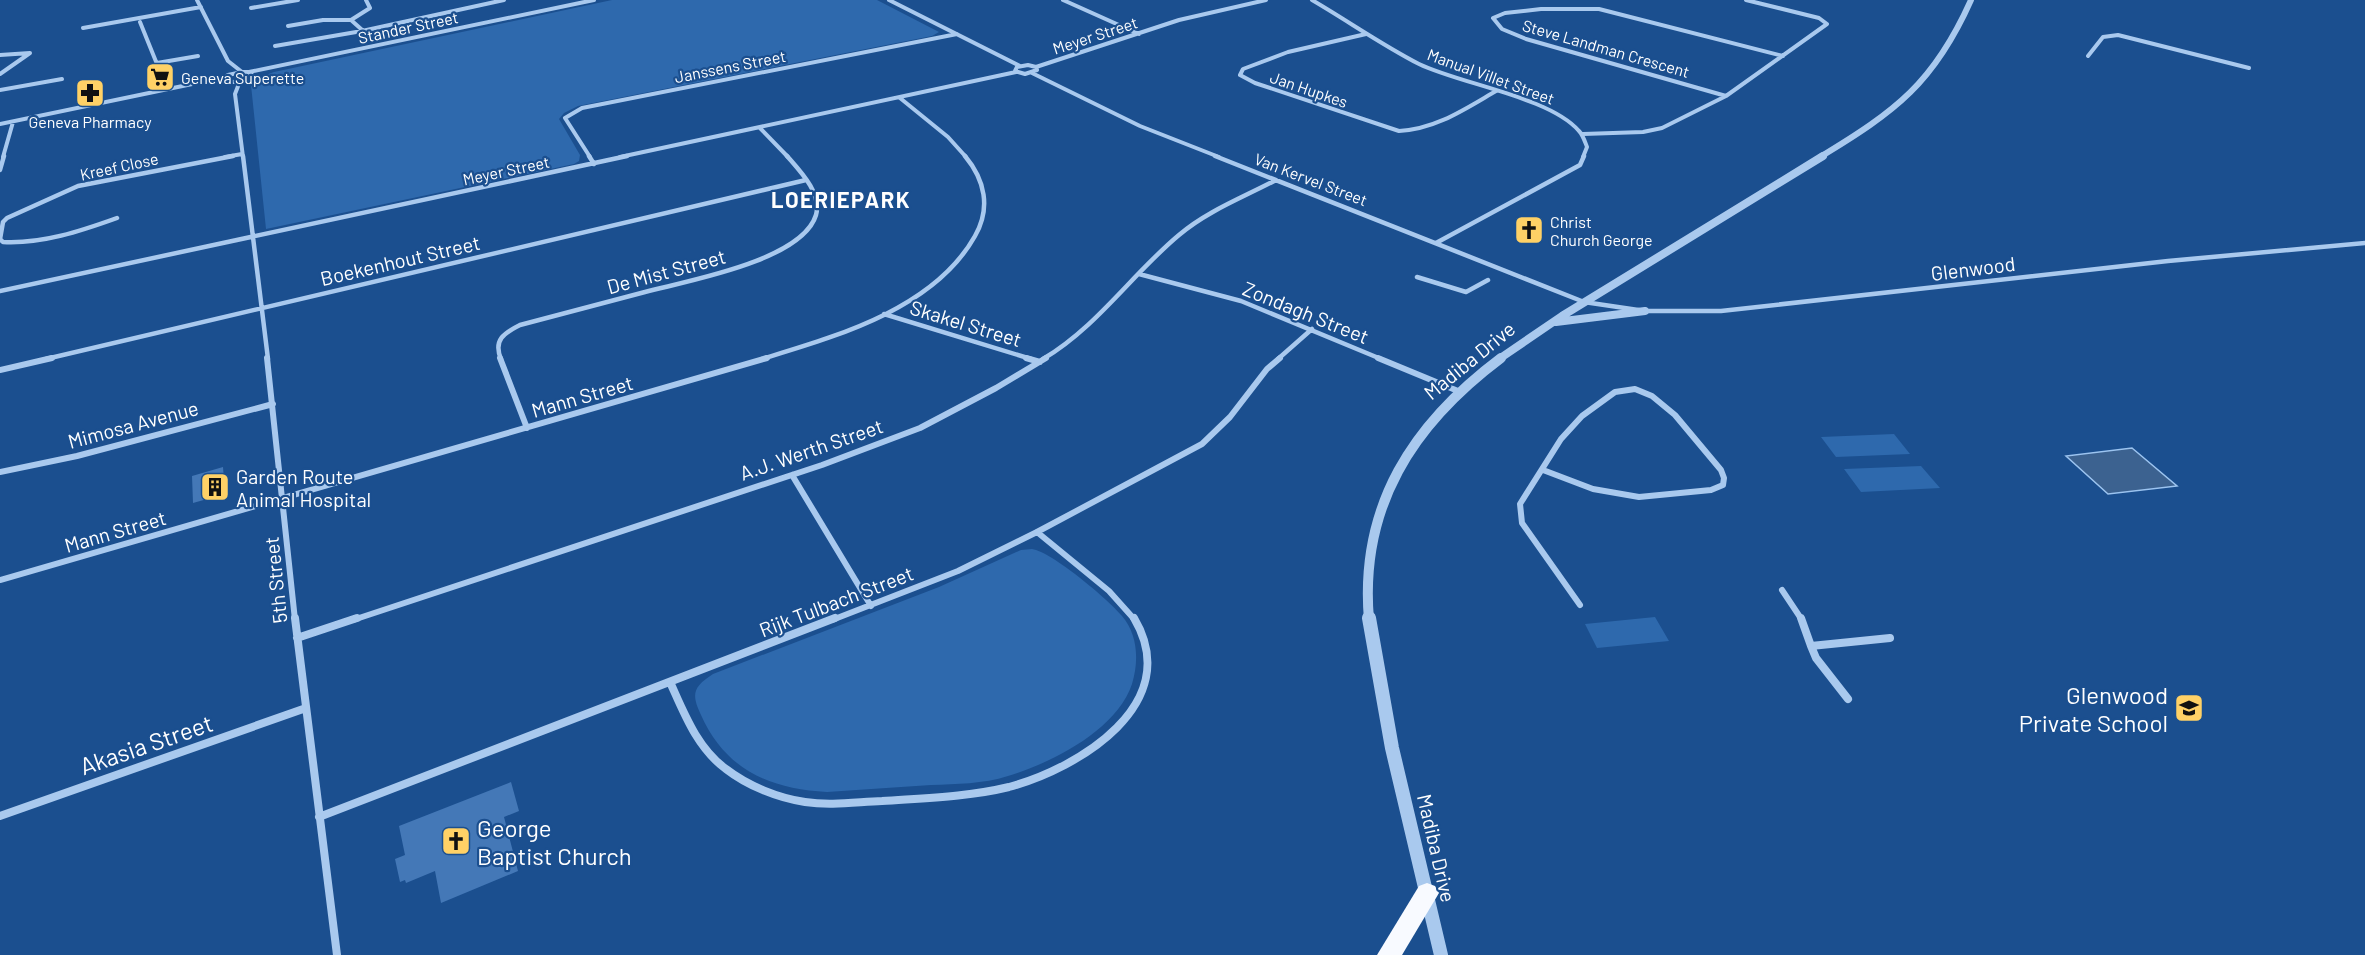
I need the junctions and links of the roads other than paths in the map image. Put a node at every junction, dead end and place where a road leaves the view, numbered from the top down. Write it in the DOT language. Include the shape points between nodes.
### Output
graph roads {
  1 [pos="197,0"];
  2 [pos="298,0"];
  3 [pos="366,0"];
  4 [pos="504,0"];
  5 [pos="561,0"];
  6 [pos="594,0"];
  7 [pos="889,0"];
  8 [pos="1063,0"];
  9 [pos="1266,0"];
  10 [pos="1312,0"];
  11 [pos="1746,0"];
  12 [pos="1971,0"];
  13 [pos="568,5"];
  14 [pos="201,7"];
  15 [pos="251,8"];
  16 [pos="351,20"];
  17 [pos="140,22"];
  18 [pos="288,26"];
  19 [pos="82,28"];
  20 [pos="362,32"];
  21 [pos="957,34"];
  22 [pos="1139,34"];
  23 [pos="1367,34"];
  24 [pos="370,37"];
  25 [pos="275,46"];
  26 [pos="0,55"];
  27 [pos="198,56"];
  28 [pos="1783,56"];
  29 [pos="2088,56"];
  30 [pos="228,61"];
  31 [pos="157,63"];
  32 [pos="1020,66"];
  33 [pos="1036,67"];
  34 [pos="2249,68"];
  35 [pos="159,69"];
  36 [pos="242,72"];
  37 [pos="1016,72"];
  38 [pos="1032,73"];
  39 [pos="0,74"];
  40 [pos="251,74"];
  41 [pos="228,75"];
  42 [pos="62,79"];
  43 [pos="221,80"];
  44 [pos="240,81"];
  45 [pos="228,82"];
  46 [pos="0,90"];
  47 [pos="1496,91"];
  48 [pos="236,94"];
  49 [pos="1726,96"];
  50 [pos="900,98"];
  51 [pos="13,122"];
  52 [pos="0,124"];
  53 [pos="760,128"];
  54 [pos="1582,134"];
  55 [pos="242,154"];
  56 [pos="2,159"];
  57 [pos="594,164"];
  58 [pos="0,170"];
  59 [pos="806,180"];
  60 [pos="1276,180"];
  61 [pos="117,218"];
  62 [pos="252,237"];
  63 [pos="1436,243"];
  64 [pos="2365,243"];
  65 [pos="1139,274"];
  66 [pos="1417,277"];
  67 [pos="1488,280"];
  68 [pos="0,291"];
  69 [pos="1584,302"];
  70 [pos="261,308"];
  71 [pos="1645,310"];
  72 [pos="884,314"];
  73 [pos="1552,323"];
  74 [pos="1312,329"];
  75 [pos="1040,362"];
  76 [pos="0,370"];
  77 [pos="1458,391"];
  78 [pos="273,404"];
  79 [pos="527,428"];
  80 [pos="1543,470"];
  81 [pos="0,472"];
  82 [pos="792,475"];
  83 [pos="283,498"];
  84 [pos="1037,532"];
  85 [pos="0,580"];
  86 [pos="1782,590"];
  87 [pos="1580,605"];
  88 [pos="871,606"];
  89 [pos="297,638"];
  90 [pos="1890,638"];
  91 [pos="1811,646"];
  92 [pos="670,682"];
  93 [pos="1848,699"];
  94 [pos="306,708"];
  95 [pos="0,816"];
  96 [pos="319,817"];
  97 [pos="1426,893"];
  98 [pos="337,955"];
  99 [pos="1389,955"];
  100 [pos="1441,955"];
  1 -- 14 [label="street"];
  2 -- 15 [label="street"];
  3 -- 16 [label="street" via="370,8"];
  4 -- 20 [label="street"];
  5 -- 13 [label="street"];
  6 -- 13 [label="street, Stander Street"];
  7 -- 21 [label="street"];
  8 -- 22 [label="street"];
  9 -- 22 [label="street, Meyer Street"];
  10 -- 23 [label="street, Manual Villet Street"];
  11 -- 28 [label="street" via="1827,22"];
  12 -- 69 [label="street, Madiba Drive" via="1952,45 1927,78 1896,107"];
  13 -- 40 [label="street, Stander Street"];
  14 -- 19 [label="street"];
  14 -- 30 [label="street"];
  16 -- 18 [label="street"];
  16 -- 20 [label="street"];
  17 -- 31 [label="street"];
  20 -- 24 [label="street"];
  20 -- 25 [label="street"];
  21 -- 32 [label="street"];
  21 -- 57 [label="street, Janssens Street" via="582,108 565,118"];
  22 -- 33 [label="street, Meyer Street"];
  23 -- 47 [label="street, Manual Villet Street" via="1435,71"];
  23 -- 47 [label="street, Jan Hupkes" via="1271,57 1243,69 1240,75 1399,131 1428,127"];
  26 -- 39 [label="street" via="30,52"];
  27 -- 31 [label="street"];
  28 -- 49 [label="street"];
  28 -- 49 [label="street, Steve Landman Crescent" via="1599,9 1541,9 1493,18 1506,30 1526,39"];
  29 -- 34 [label="street" via="2103,37 2118,35"];
  30 -- 36 [label="street"];
  30 -- 41 [label="street"];
  31 -- 35 [label="street"];
  32 -- 33 [label="street"];
  32 -- 37 [label="street"];
  33 -- 38 [label="street"];
  36 -- 40 [label="street"];
  36 -- 41 [label="street"];
  37 -- 38 [label="street, Meyer Street"];
  37 -- 50 [label="street, Meyer Street"];
  38 -- 60 [label="street, Van Kervel Street" via="1140,126"];
  40 -- 44 [label="street"];
  41 -- 43 [label="street"];
  42 -- 46 [label="street"];
  43 -- 45 [label="street"];
  43 -- 51 [label="street"];
  44 -- 45 [label="street"];
  44 -- 48 [label="street, 5th Street"];
  45 -- 48 [label="street, 5th Street"];
  47 -- 54 [label="street, Manual Villet Street" via="1550,109"];
  48 -- 55 [label="street, 5th Street"];
  49 -- 54 [label="street" via="1654,131"];
  50 -- 53 [label="street, Meyer Street"];
  50 -- 72 [label="street, Mann Street" via="965,155 982,186 986,205 977,235 960,261 925,290"];
  51 -- 52 [label="street"];
  51 -- 56 [label="street"];
  53 -- 57 [label="street, Meyer Street"];
  53 -- 59 [label="street, De Mist Street"];
  54 -- 63 [label="street" via="1587,151 1580,165"];
  55 -- 61 [label="street, Kreef Close" via="78,186 7,218 0,239 20,242"];
  55 -- 62 [label="street, 5th Street"];
  56 -- 58 [label="street"];
  57 -- 62 [label="street, Meyer Street"];
  59 -- 70 [label="street, Boekenhout Street"];
  59 -- 79 [label="street, De Mist Street" via="815,195 815,220 783,249 737,268 507,332 497,350"];
  60 -- 63 [label="street, Van Kervel Street"];
  60 -- 65 [label="street, A.J. Werth Street" via="1192,225"];
  62 -- 68 [label="street, Meyer Street"];
  62 -- 70 [label="street, 5th Street"];
  63 -- 69 [label="street, Van Kervel Street"];
  64 -- 71 [label="street, Glenwood" via="1783,305 1697,312"];
  65 -- 74 [label="street, Zondagh Street" via="1232,299"];
  65 -- 75 [label="street, A.J. Werth Street" via="1080,333"];
  66 -- 67 [label="street" via="1466,292"];
  69 -- 71 [label="street, Glenwood"];
  69 -- 73 [label="street, Madiba Drive"];
  70 -- 76 [label="street, Boekenhout Street"];
  70 -- 78 [label="street, 5th Street"];
  71 -- 73 [label="street"];
  72 -- 75 [label="street, Skakel Street"];
  72 -- 79 [label="street, Mann Street" via="784,353"];
  73 -- 77 [label="street, Madiba Drive" via="1508,351"];
  74 -- 77 [label="street, Zondagh Street"];
  74 -- 84 [label="street, Rijk Tulbach Street" via="1268,369 1230,417 1202,444"];
  75 -- 82 [label="street, A.J. Werth Street" via="920,428"];
  77 -- 97 [label="street, Madiba Drive" via="1419,434 1384,496 1372,547 1368,597 1385,716"];
  78 -- 81 [label="street, Mimosa Avenue" via="77,456"];
  78 -- 83 [label="street, 5th Street"];
  79 -- 83 [label="street, Mann Street"];
  80 -- 80 [label="street" via="1561,439 1582,416 1615,392 1635,389 1652,396 1675,415 1724,478 1723,485 1711,490 1640,497 1593,489"];
  80 -- 87 [label="street" via="1520,504 1522,523"];
  82 -- 88 [label="street"];
  82 -- 89 [label="street, A.J. Werth Street"];
  83 -- 85 [label="street, Mann Street"];
  83 -- 89 [label="street, 5th Street"];
  84 -- 88 [label="street, Rijk Tulbach Street" via="958,572"];
  84 -- 92 [label="street" via="1124,604 1139,625 1148,653 1148,674 1140,699 1094,748 1058,768 1010,786 925,799 831,804 792,800 758,788 725,769 698,742"];
  86 -- 91 [label="street" via="1800,615"];
  88 -- 92 [label="street, Rijk Tulbach Street"];
  89 -- 94 [label="street, 5th Street"];
  90 -- 91 [label="street"];
  91 -- 93 [label="street"];
  92 -- 96 [label="street, Rijk Tulbach Street"];
  94 -- 95 [label="street, Akasia Street"];
  94 -- 96 [label="street, 5th Street"];
  96 -- 98 [label="street, 5th Street"];
  97 -- 99 [label="highway"];
  97 -- 100 [label="street, Madiba Drive"];
}
